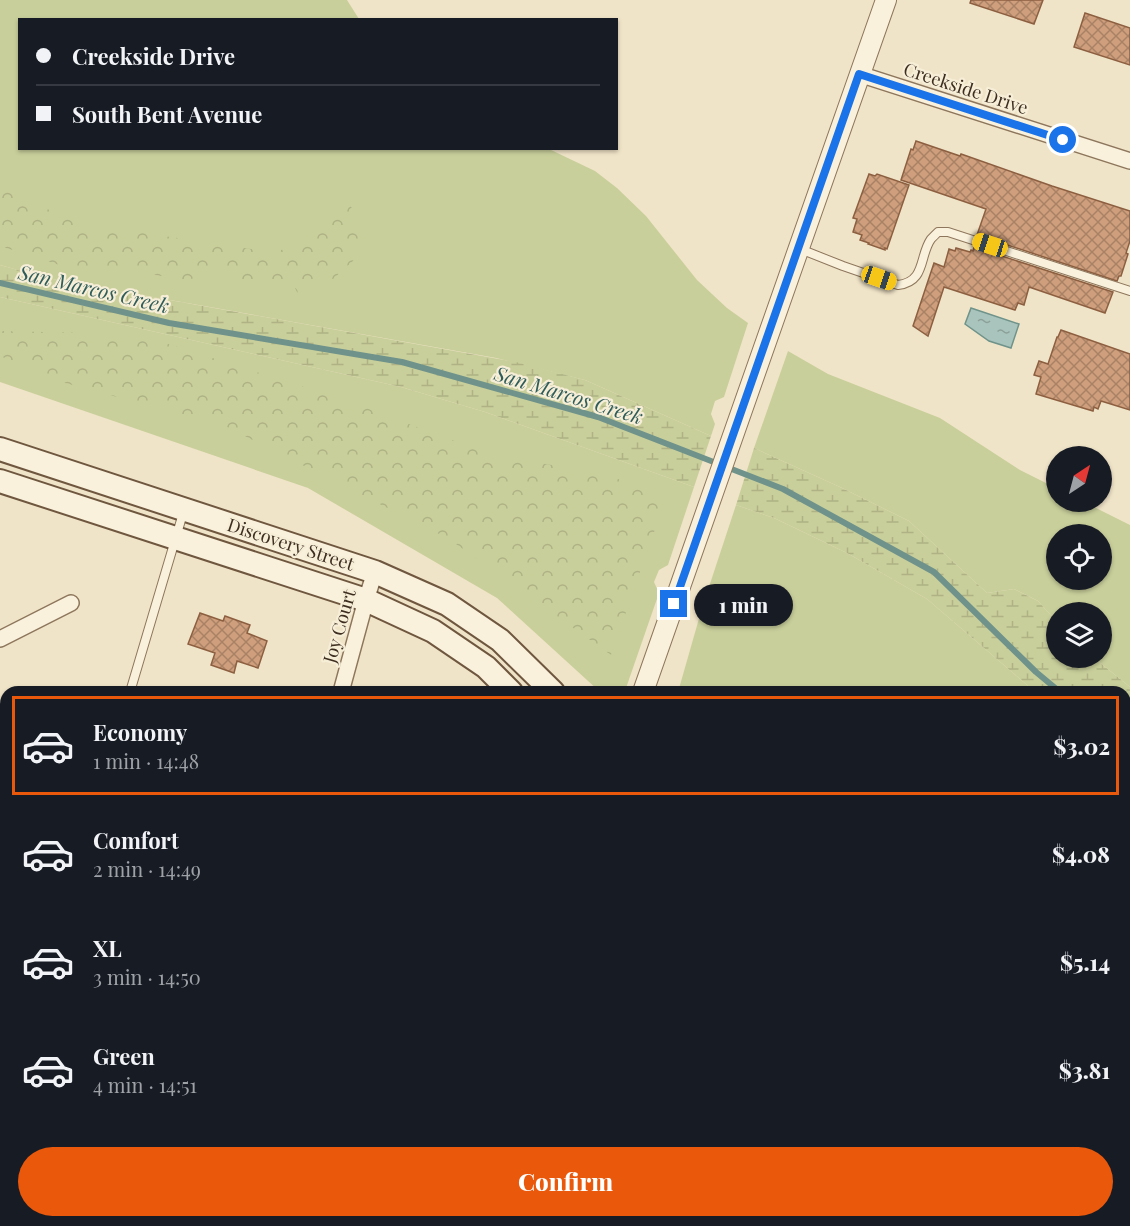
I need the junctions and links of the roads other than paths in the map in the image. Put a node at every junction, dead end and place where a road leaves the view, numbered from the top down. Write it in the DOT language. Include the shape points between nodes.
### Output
graph roads {
  1 [pos="886,0"];
  2 [pos="859,74"];
  3 [pos="1130,161"];
  4 [pos="799,248"];
  5 [pos="1130,291"];
  6 [pos="0,449"];
  7 [pos="0,481"];
  8 [pos="184,509"];
  9 [pos="176,538"];
  10 [pos="375,572"];
  11 [pos="366,600"];
  12 [pos="71,603"];
  13 [pos="0,639"];
  14 [pos="132,686"];
  15 [pos="343,686"];
  16 [pos="505,686"];
  17 [pos="547,686"];
  18 [pos="645,686"];
  1 -- 2 [label="street"];
  2 -- 3 [label="street, Creekside Drive"];
  2 -- 4 [label="street"];
  4 -- 5 [label="lane" via="898,285 914,279 931,238 948,232"];
  4 -- 18 [label="street"];
  6 -- 8 [label="main road, Discovery Street"];
  7 -- 9 [label="main road, Discovery Street"];
  8 -- 9 [label="lane"];
  8 -- 10 [label="main road, Discovery Street"];
  9 -- 11 [label="main road, Discovery Street"];
  9 -- 14 [label="lane"];
  10 -- 11 [label="street, Joy Court"];
  10 -- 17 [label="main road, Discovery Street" via="447,604 500,640"];
  11 -- 15 [label="street, Joy Court"];
  11 -- 16 [label="main road, Discovery Street" via="433,631"];
  12 -- 13 [label="street"];
}
